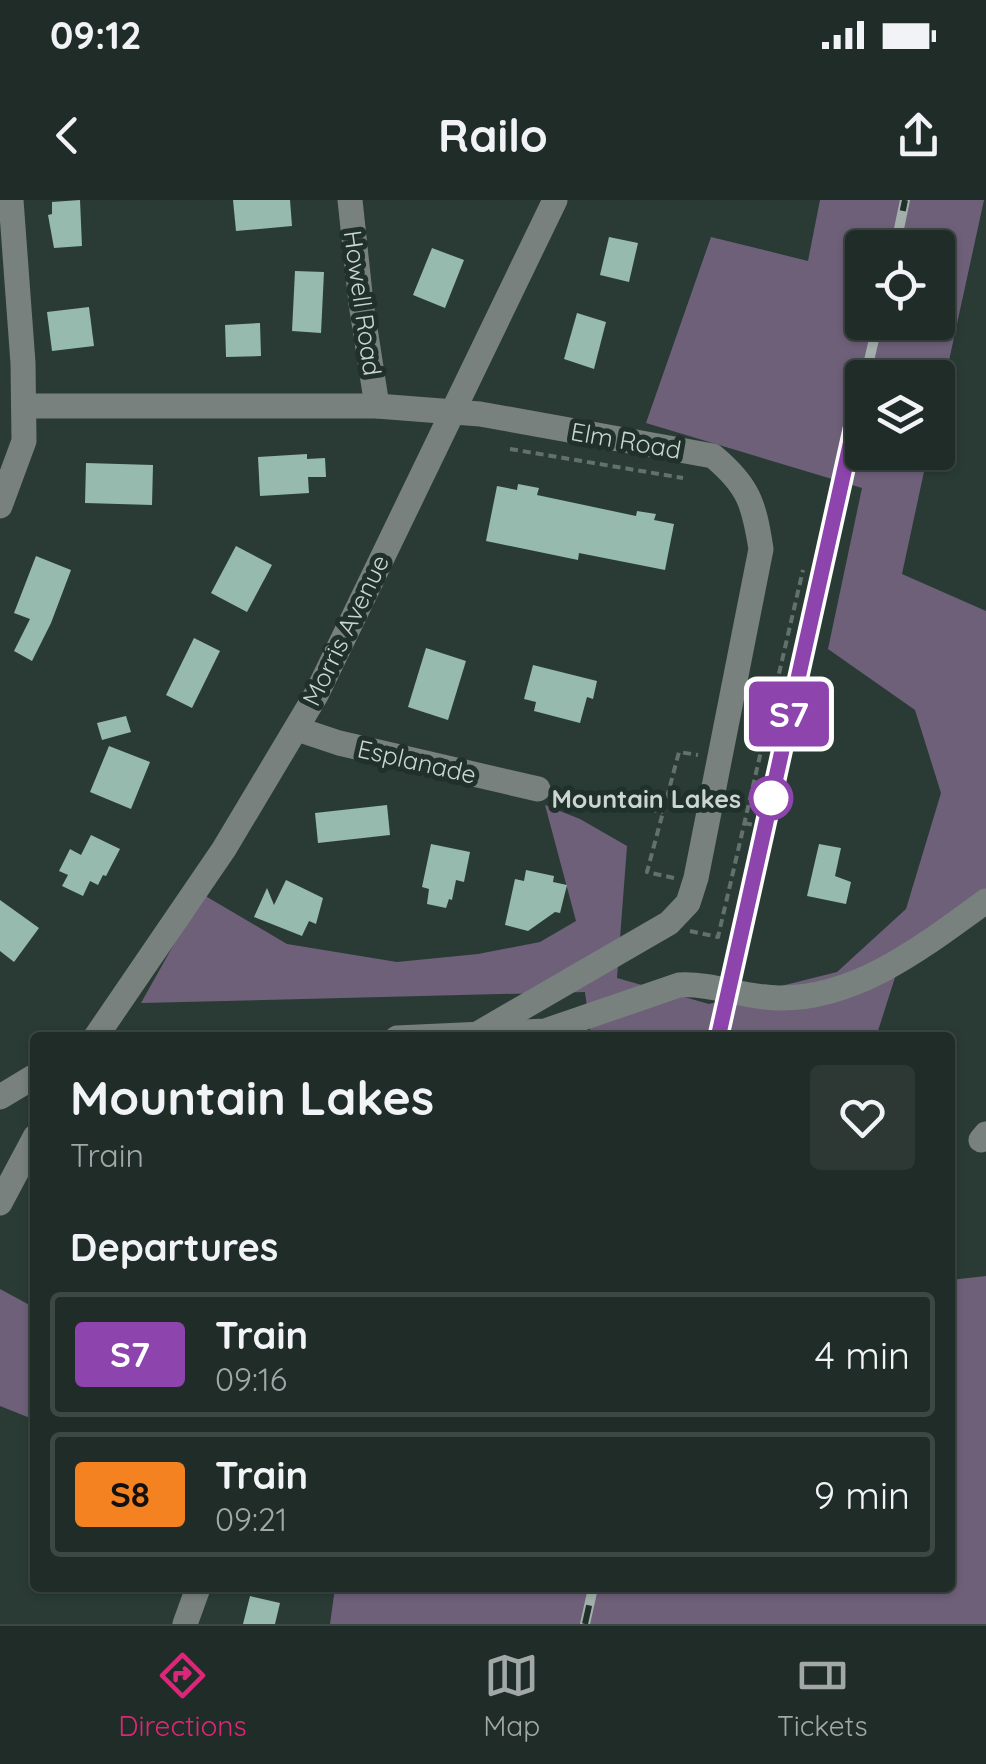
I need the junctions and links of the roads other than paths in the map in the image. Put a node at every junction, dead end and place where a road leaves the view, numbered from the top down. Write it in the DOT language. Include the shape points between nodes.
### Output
graph roads {
  1 [pos="12,200"];
  2 [pos="350,200"];
  3 [pos="554,200"];
  4 [pos="24,406"];
  5 [pos="378,406"];
  6 [pos="450,412"];
  7 [pos="0,506"];
  8 [pos="297,729"];
  9 [pos="538,789"];
  10 [pos="986,901"];
  11 [pos="100,1032"];
  12 [pos="479,1032"];
  13 [pos="538,1032"];
  14 [pos="30,1079"];
  15 [pos="0,1097"];
  16 [pos="30,1146"];
  17 [pos="0,1203"];
  18 [pos="197,1592"];
  19 [pos="185,1624"];
  1 -- 4 [label="street"];
  2 -- 5 [label="street, Howell Road"];
  3 -- 6 [label="street, Morris Avenue"];
  4 -- 5 [label="street, Elm Road"];
  4 -- 7 [label="street" via="24,441"];
  5 -- 6 [label="street, Elm Road"];
  6 -- 8 [label="street, Morris Avenue"];
  6 -- 12 [label="street, Elm Road" via="713,456 737,477 756,512 761,549 696,878 681,913"];
  8 -- 9 [label="street, Esplanade"];
  8 -- 11 [label="street, Morris Avenue"];
  10 -- 13 [label="street" via="896,962 835,988 780,998 679,985"];
  14 -- 15 [label="street"];
  16 -- 17 [label="street"];
  18 -- 19 [label="street"];
}
